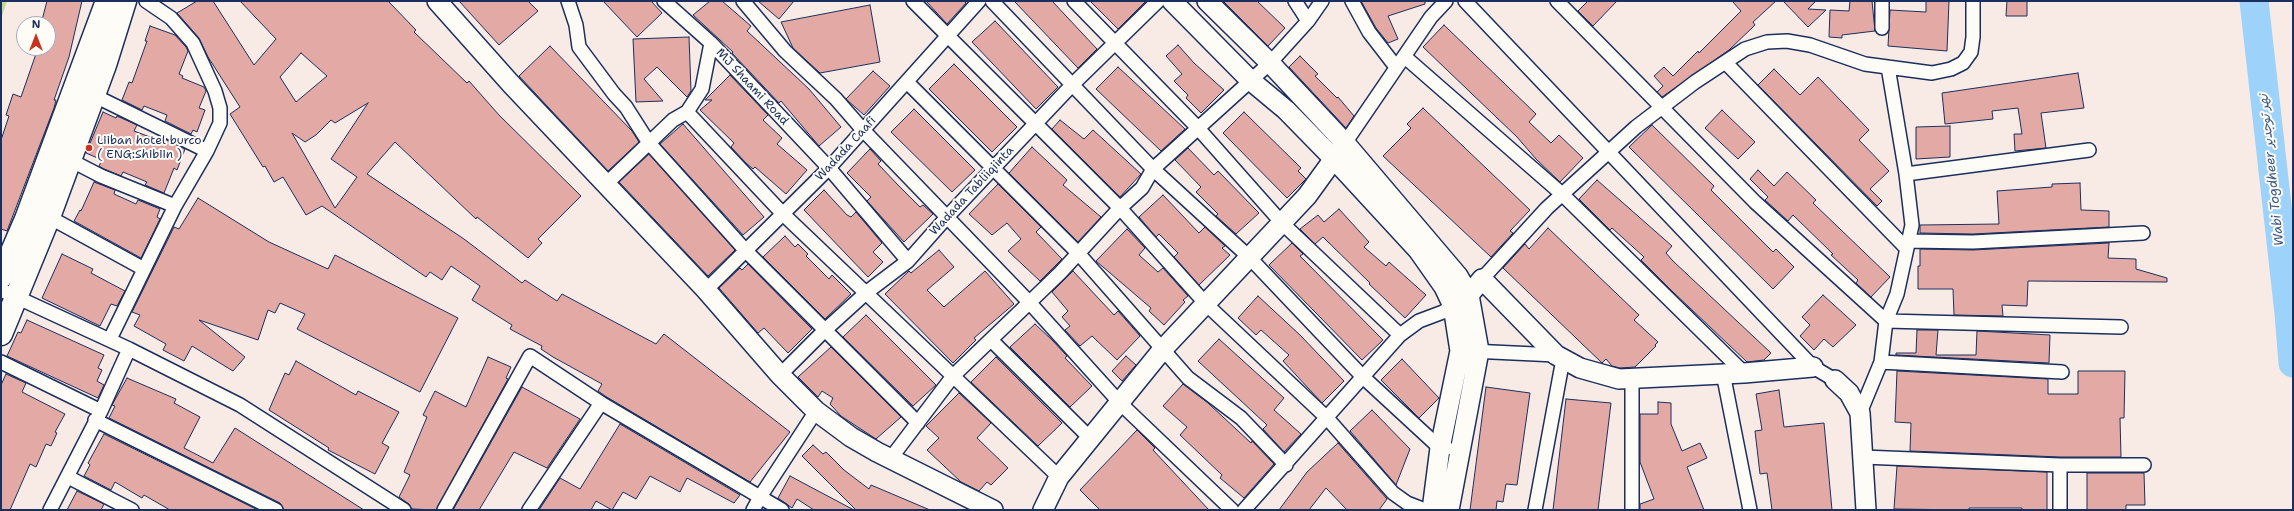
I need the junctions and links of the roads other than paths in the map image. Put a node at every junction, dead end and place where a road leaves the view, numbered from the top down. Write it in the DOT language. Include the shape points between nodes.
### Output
graph roads {
  1 [pos="107,1"];
  2 [pos="125,1"];
  3 [pos="146,1"];
  4 [pos="437,1"];
  5 [pos="568,1"];
  6 [pos="743,1"];
  7 [pos="913,1"];
  8 [pos="980,1"];
  9 [pos="992,1"];
  10 [pos="1074,1"];
  11 [pos="1158,1"];
  12 [pos="1172,1"];
  13 [pos="1207,1"];
  14 [pos="1295,1"];
  15 [pos="1322,1"];
  16 [pos="1352,1"];
  17 [pos="1446,1"];
  18 [pos="1465,1"];
  19 [pos="1557,1"];
  20 [pos="1882,1"];
  21 [pos="1972,1"];
  22 [pos="671,4"];
  23 [pos="1308,21"];
  24 [pos="1882,28"];
  25 [pos="946,36"];
  26 [pos="1116,42"];
  27 [pos="711,43"];
  28 [pos="1406,57"];
  29 [pos="1270,63"];
  30 [pos="1726,63"];
  31 [pos="1396,67"];
  32 [pos="1888,67"];
  33 [pos="1250,80"];
  34 [pos="908,83"];
  35 [pos="1072,85"];
  36 [pos="93,95"];
  37 [pos="1663,107"];
  38 [pos="687,112"];
  39 [pos="1035,124"];
  40 [pos="1198,127"];
  41 [pos="863,130"];
  42 [pos="649,143"];
  43 [pos="1345,143"];
  44 [pos="2089,150"];
  45 [pos="207,151"];
  46 [pos="1608,152"];
  47 [pos="1334,159"];
  48 [pos="70,160"];
  49 [pos="829,168"];
  50 [pos="993,168"];
  51 [pos="1153,169"];
  52 [pos="1906,174"];
  53 [pos="605,186"];
  54 [pos="1562,194"];
  55 [pos="175,206"];
  56 [pos="1120,208"];
  57 [pos="782,214"];
  58 [pos="49,217"];
  59 [pos="947,217"];
  60 [pos="1282,224"];
  61 [pos="2143,233"];
  62 [pos="1908,245"];
  63 [pos="746,251"];
  64 [pos="1078,253"];
  65 [pos="1250,257"];
  66 [pos="908,261"];
  67 [pos="144,269"];
  68 [pos="1,277"];
  69 [pos="1482,279"];
  70 [pos="706,290"];
  71 [pos="867,292"];
  72 [pos="9,294"];
  73 [pos="1469,295"];
  74 [pos="1029,302"];
  75 [pos="1206,304"];
  76 [pos="1453,306"];
  77 [pos="1886,321"];
  78 [pos="2121,327"];
  79 [pos="824,331"];
  80 [pos="1,334"];
  81 [pos="1400,335"];
  82 [pos="110,339"];
  83 [pos="991,340"];
  84 [pos="130,349"];
  85 [pos="1163,349"];
  86 [pos="1460,351"];
  87 [pos="1479,351"];
  88 [pos="1559,357"];
  89 [pos="1,362"];
  90 [pos="1881,362"];
  91 [pos="1813,367"];
  92 [pos="2062,372"];
  93 [pos="1723,373"];
  94 [pos="1744,373"];
  95 [pos="780,375"];
  96 [pos="953,376"];
  97 [pos="1363,377"];
  98 [pos="1632,378"];
  99 [pos="1835,380"];
  100 [pos="1120,403"];
  101 [pos="601,404"];
  102 [pos="816,411"];
  103 [pos="1860,413"];
  104 [pos="98,415"];
  105 [pos="1326,418"];
  106 [pos="918,423"];
  107 [pos="1090,438"];
  108 [pos="1440,448"];
  109 [pos="1461,450"];
  110 [pos="1863,457"];
  111 [pos="891,458"];
  112 [pos="1286,465"];
  113 [pos="2060,465"];
  114 [pos="2144,465"];
  115 [pos="68,477"];
  116 [pos="1059,477"];
  117 [pos="760,497"];
  118 [pos="50,510"];
  119 [pos="132,510"];
  120 [pos="276,510"];
  121 [pos="404,510"];
  122 [pos="444,510"];
  123 [pos="529,510"];
  124 [pos="753,510"];
  125 [pos="782,510"];
  126 [pos="993,510"];
  127 [pos="1043,510"];
  128 [pos="1232,510"];
  129 [pos="1244,510"];
  130 [pos="1425,510"];
  131 [pos="1432,510"];
  132 [pos="1449,510"];
  133 [pos="1535,510"];
  134 [pos="1632,510"];
  135 [pos="1750,510"];
  136 [pos="1866,510"];
  137 [pos="2060,510"];
  1 -- 68 [label="highway" via="26,219"];
  2 -- 36 [label="highway"];
  3 -- 45 [label="street" via="172,18 193,43 210,79 220,108 220,123"];
  4 -- 53 [label="street"];
  5 -- 42 [label="street" via="576,25 579,47 626,107"];
  6 -- 41 [label="street" via="785,51 836,99"];
  7 -- 25 [label="street"];
  8 -- 25 [label="street, Wadada Caafi"];
  9 -- 35 [label="street"];
  10 -- 26 [label="street"];
  11 -- 26 [label="street, Wadada Tabliiqiinta"];
  12 -- 33 [label="street"];
  13 -- 29 [label="street"];
  14 -- 23 [label="street"];
  15 -- 23 [label="street"];
  16 -- 31 [label="street" via="1368,32"];
  17 -- 28 [label="street" via="1431,17"];
  18 -- 46 [label="street"];
  19 -- 37 [label="street"];
  20 -- 24 [label="street"];
  21 -- 32 [label="street" via="1974,36 1971,52 1963,63 1951,69 1932,73"];
  22 -- 27 [label="street, MJ Shaami Road"];
  23 -- 29 [label="street"];
  25 -- 34 [label="street, Wadada Caafi"];
  25 -- 39 [label="street"];
  26 -- 35 [label="street, Wadada Tabliiqiinta"];
  26 -- 40 [label="street"];
  27 -- 38 [label="street" via="702,90"];
  27 -- 49 [label="street, MJ Shaami Road"];
  28 -- 31 [label="street"];
  28 -- 54 [label="street"];
  29 -- 33 [label="street"];
  29 -- 43 [label="street"];
  30 -- 32 [label="street" via="1745,49 1767,42 1787,40 1810,44 1865,64"];
  30 -- 37 [label="street" via="1695,82"];
  30 -- 62 [label="street"];
  31 -- 43 [label="street"];
  32 -- 52 [label="street"];
  33 -- 40 [label="street"];
  33 -- 47 [label="street" via="1286,110"];
  34 -- 41 [label="street, Wadada Caafi"];
  34 -- 50 [label="street"];
  35 -- 39 [label="street, Wadada Tabliiqiinta"];
  35 -- 51 [label="street"];
  36 -- 45 [label="street"];
  36 -- 48 [label="highway"];
  37 -- 46 [label="street"];
  37 -- 77 [label="street" via="1755,202"];
  38 -- 42 [label="street" via="673,120"];
  38 -- 57 [label="street"];
  39 -- 50 [label="street, Wadada Tabliiqiinta"];
  39 -- 56 [label="street"];
  40 -- 51 [label="street"];
  40 -- 60 [label="street"];
  41 -- 49 [label="street, Wadada Caafi"];
  41 -- 59 [label="street"];
  42 -- 53 [label="street"];
  42 -- 63 [label="street"];
  43 -- 47 [label="street"];
  43 -- 73 [label="street" via="1458,276"];
  44 -- 52 [label="street"];
  45 -- 55 [label="street"];
  46 -- 54 [label="street"];
  46 -- 91 [label="street"];
  47 -- 60 [label="street" via="1307,196"];
  47 -- 76 [label="street" via="1418,250 1444,287"];
  48 -- 55 [label="street" via="101,176"];
  48 -- 58 [label="highway"];
  49 -- 57 [label="street, Wadada Caafi"];
  49 -- 66 [label="street, MJ Shaami Road"];
  50 -- 59 [label="street, Wadada Tabliiqiinta"];
  50 -- 64 [label="street"];
  51 -- 56 [label="street" via="1142,188"];
  51 -- 65 [label="street"];
  52 -- 62 [label="street" via="1911,208"];
  53 -- 70 [label="street"];
  54 -- 69 [label="street"];
  54 -- 94 [label="street"];
  55 -- 67 [label="street"];
  56 -- 64 [label="street"];
  56 -- 75 [label="street"];
  57 -- 63 [label="street, Wadada Caafi"];
  57 -- 71 [label="street"];
  58 -- 67 [label="street"];
  58 -- 72 [label="highway"];
  59 -- 66 [label="street, Wadada Tabliiqiinta"];
  59 -- 74 [label="street"];
  60 -- 65 [label="street"];
  60 -- 81 [label="street"];
  61 -- 62 [label="street"];
  62 -- 77 [label="street" via="1897,294"];
  63 -- 70 [label="street, Wadada Caafi"];
  63 -- 79 [label="street"];
  64 -- 74 [label="street"];
  64 -- 85 [label="street"];
  65 -- 75 [label="street"];
  65 -- 97 [label="street"];
  66 -- 71 [label="street, Wadada Tabliiqiinta"];
  67 -- 82 [label="street"];
  69 -- 73 [label="street"];
  69 -- 88 [label="street"];
  70 -- 95 [label="street"];
  71 -- 79 [label="street, Wadada Tabliiqiinta"];
  71 -- 96 [label="street"];
  72 -- 80 [label="highway"];
  72 -- 82 [label="street"];
  73 -- 76 [label="street"];
  73 -- 87 [label="street"];
  74 -- 83 [label="street"];
  74 -- 100 [label="street"];
  75 -- 85 [label="street"];
  75 -- 105 [label="street"];
  76 -- 81 [label="street" via="1419,321"];
  76 -- 86 [label="street"];
  77 -- 78 [label="street"];
  77 -- 90 [label="street"];
  79 -- 95 [label="street, Wadada Tabliiqiinta"];
  79 -- 106 [label="street"];
  81 -- 97 [label="street"];
  82 -- 84 [label="street"];
  83 -- 96 [label="street"];
  83 -- 107 [label="street"];
  84 -- 104 [label="street"];
  84 -- 121 [label="street" via="240,405"];
  85 -- 100 [label="street"];
  85 -- 112 [label="street" via="1188,378 1241,418"];
  86 -- 87 [label="street"];
  86 -- 108 [label="street"];
  87 -- 88 [label="street"];
  87 -- 109 [label="street"];
  88 -- 98 [label="street" via="1598,374 1619,379"];
  88 -- 133 [label="street"];
  89 -- 104 [label="street"];
  90 -- 92 [label="street"];
  90 -- 103 [label="street"];
  91 -- 94 [label="street"];
  91 -- 99 [label="street"];
  93 -- 94 [label="street"];
  93 -- 98 [label="street"];
  93 -- 135 [label="street"];
  95 -- 102 [label="street"];
  96 -- 106 [label="street"];
  96 -- 116 [label="street"];
  97 -- 105 [label="street"];
  97 -- 108 [label="street"];
  98 -- 134 [label="street"];
  99 -- 103 [label="street" via="1849,393"];
  100 -- 107 [label="street"];
  100 -- 128 [label="street"];
  101 -- 117 [label="street"];
  101 -- 122 [label="street" via="530,356"];
  101 -- 123 [label="street"];
  102 -- 111 [label="street" via="851,437"];
  102 -- 117 [label="street"];
  103 -- 110 [label="street"];
  104 -- 115 [label="street"];
  104 -- 120 [label="street"];
  105 -- 112 [label="street"];
  105 -- 130 [label="street" via="1393,493 1407,503"];
  106 -- 111 [label="street"];
  107 -- 116 [label="street"];
  108 -- 109 [label="street"];
  108 -- 131 [label="street"];
  109 -- 132 [label="street"];
  110 -- 113 [label="street"];
  110 -- 136 [label="street"];
  111 -- 126 [label="street"];
  112 -- 129 [label="street"];
  113 -- 114 [label="street"];
  113 -- 137 [label="street"];
  115 -- 118 [label="street"];
  115 -- 119 [label="street"];
  116 -- 127 [label="street"];
  117 -- 124 [label="street"];
  117 -- 125 [label="street"];
}
